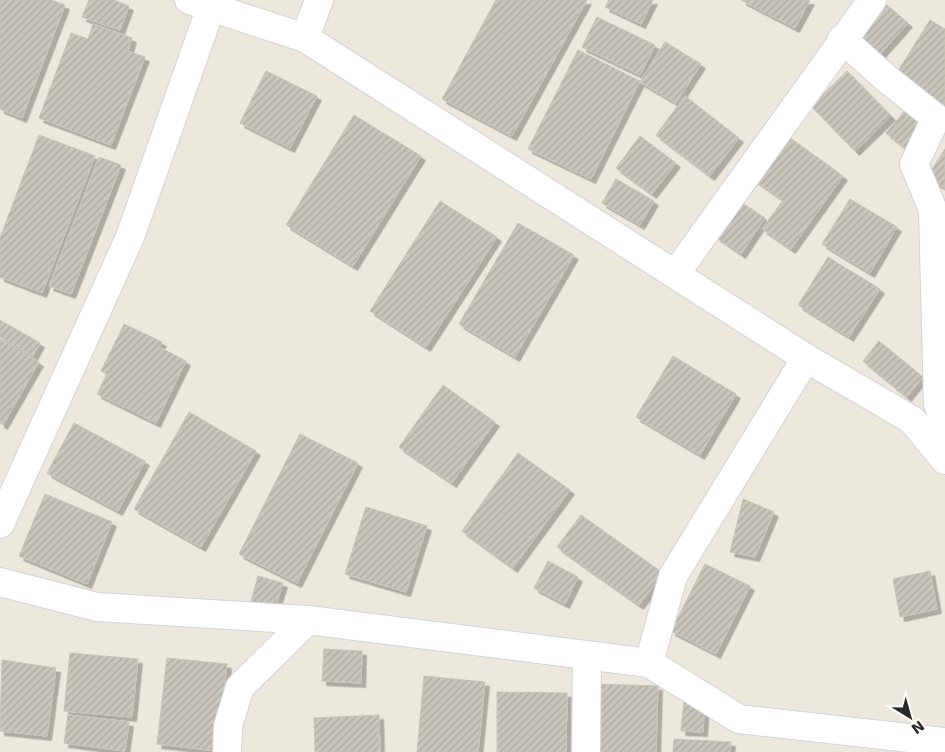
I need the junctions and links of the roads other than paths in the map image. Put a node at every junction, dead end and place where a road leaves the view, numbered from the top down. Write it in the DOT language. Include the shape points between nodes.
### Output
graph roads {
  1 [pos="319,0"];
  2 [pos="872,0"];
  3 [pos="200,4"];
  4 [pos="305,38"];
  5 [pos="842,39"];
  6 [pos="676,274"];
  7 [pos="806,358"];
  8 [pos="945,430"];
  9 [pos="945,460"];
  10 [pos="0,524"];
  11 [pos="0,582"];
  12 [pos="308,620"];
  13 [pos="587,656"];
  14 [pos="649,663"];
  15 [pos="945,742"];
  16 [pos="227,752"];
  17 [pos="586,752"];
  1 -- 4 [label="street"];
  2 -- 5 [label="street"];
  3 -- 4 [label="street"];
  3 -- 10 [label="street" via="130,237"];
  4 -- 6 [label="street"];
  5 -- 6 [label="street"];
  5 -- 8 [label="street" via="936,118 914,164 933,210 938,402"];
  6 -- 7 [label="street"];
  7 -- 9 [label="street" via="912,420"];
  7 -- 14 [label="street" via="673,576"];
  11 -- 12 [label="street" via="97,607"];
  12 -- 13 [label="street"];
  12 -- 16 [label="street" via="240,687 228,726"];
  13 -- 14 [label="street"];
  13 -- 17 [label="street"];
  14 -- 15 [label="street" via="739,718"];
}
